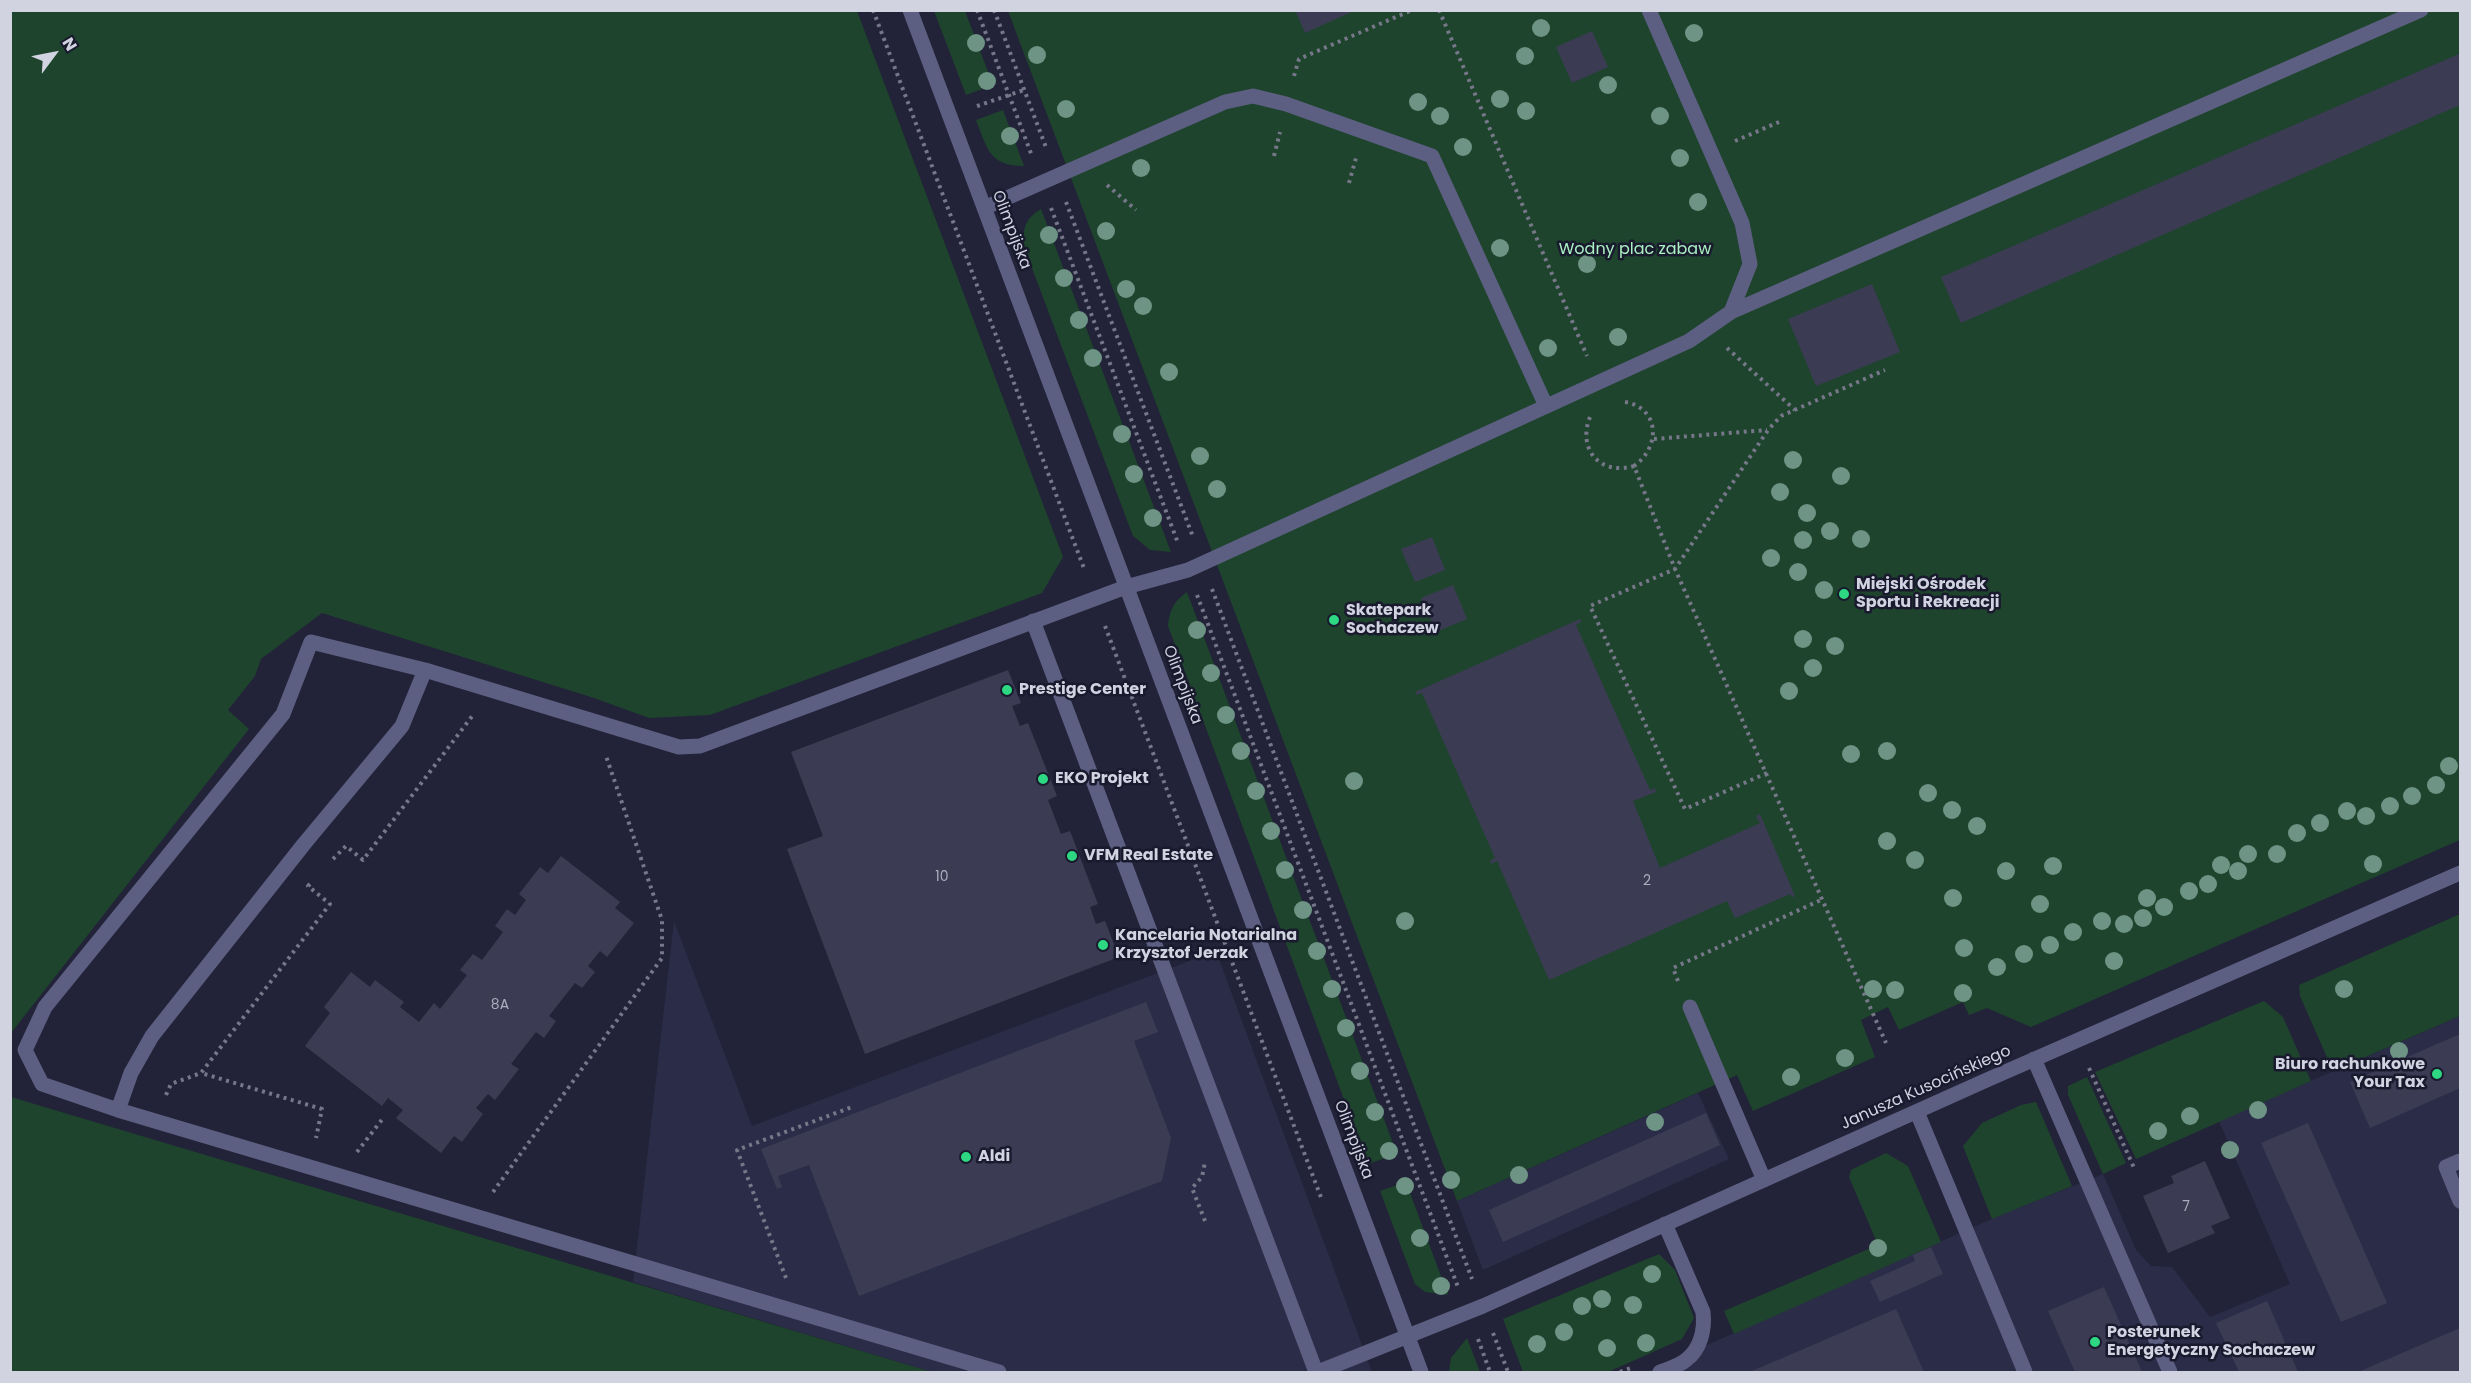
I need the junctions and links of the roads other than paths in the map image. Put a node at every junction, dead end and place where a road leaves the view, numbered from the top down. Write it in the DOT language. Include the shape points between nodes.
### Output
graph roads {
  1 [pos="910,10"];
  2 [pos="1649,10"];
  3 [pos="2421,10"];
  4 [pos="984,208"];
  5 [pos="1731,312"];
  6 [pos="1546,406"];
  7 [pos="1126,587"];
  8 [pos="1034,621"];
  9 [pos="425,670"];
  10 [pos="2460,873"];
  11 [pos="1690,1007"];
  12 [pos="2034,1059"];
  13 [pos="118,1110"];
  14 [pos="1917,1112"];
  15 [pos="2460,1161"];
  16 [pos="1764,1180"];
  17 [pos="2460,1201"];
  18 [pos="1665,1224"];
  19 [pos="1407,1336"];
  20 [pos="999,1372"];
  21 [pos="1317,1372"];
  22 [pos="1421,1372"];
  23 [pos="1659,1372"];
  24 [pos="2025,1372"];
  25 [pos="2170,1372"];
  1 -- 4 [label="street, Olimpijska"];
  2 -- 5 [label="street" via="1742,223 1750,264"];
  3 -- 5 [label="street"];
  4 -- 6 [label="street" via="1225,102 1252,96 1432,156"];
  4 -- 7 [label="street, Olimpijska"];
  5 -- 6 [label="street" via="1689,341"];
  6 -- 7 [label="street" via="1188,570"];
  7 -- 8 [label="street"];
  7 -- 19 [label="street, Olimpijska"];
  8 -- 9 [label="street" via="700,746 679,747"];
  8 -- 21 [label="street"];
  9 -- 13 [label="street" via="402,726 152,1036 131,1073"];
  9 -- 13 [label="street" via="311,642 283,714 45,1007 25,1050 42,1084"];
  10 -- 12 [label="street, Janusza Kusocińskiego"];
  11 -- 16 [label="street"];
  12 -- 14 [label="street, Janusza Kusocińskiego"];
  12 -- 25 [label="street"];
  13 -- 20 [label="street"];
  14 -- 16 [label="street, Janusza Kusocińskiego"];
  14 -- 24 [label="street"];
  15 -- 17 [label="street" via="2446,1167"];
  16 -- 18 [label="street, Janusza Kusocińskiego"];
  18 -- 19 [label="street, Janusza Kusocińskiego"];
  18 -- 23 [label="street" via="1703,1312 1704,1327 1687,1360"];
  19 -- 21 [label="street, Janusza Kusocińskiego"];
  19 -- 22 [label="street, Olimpijska"];
}
